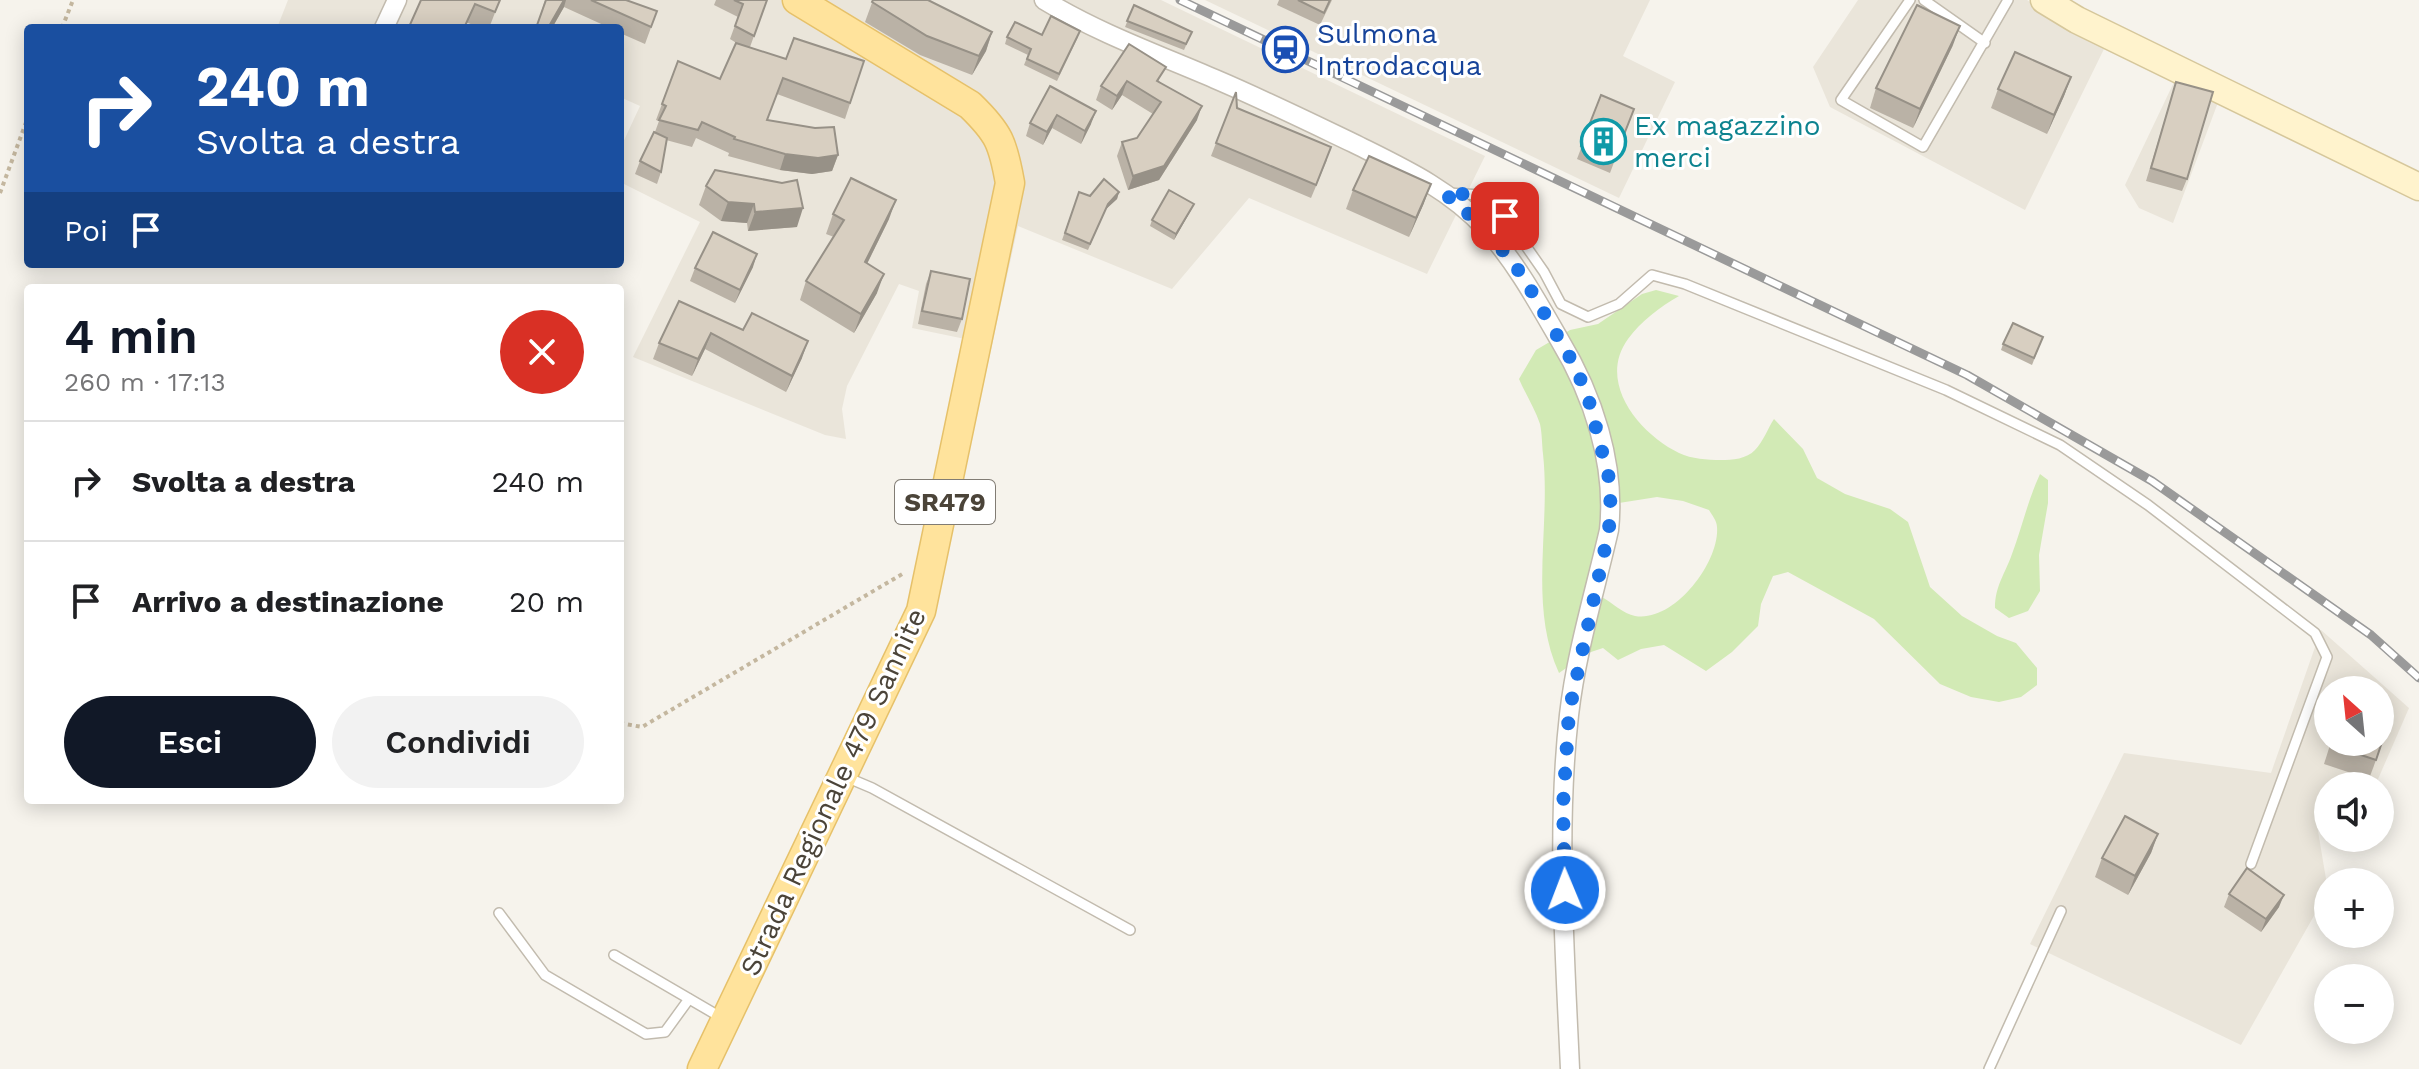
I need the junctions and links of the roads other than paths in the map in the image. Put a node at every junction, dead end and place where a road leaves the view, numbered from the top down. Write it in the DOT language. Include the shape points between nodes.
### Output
graph roads {
  1 [pos="397,0"];
  2 [pos="797,0"];
  3 [pos="1044,0"];
  4 [pos="1910,0"];
  5 [pos="1924,0"];
  6 [pos="2008,0"];
  7 [pos="2044,0"];
  8 [pos="386,24"];
  9 [pos="1985,43"];
  10 [pos="2419,187"];
  11 [pos="1444,193"];
  12 [pos="843,775"];
  13 [pos="2251,864"];
  14 [pos="2061,911"];
  15 [pos="499,913"];
  16 [pos="1130,930"];
  17 [pos="614,955"];
  18 [pos="689,999"];
  19 [pos="725,1020"];
  20 [pos="702,1069"];
  21 [pos="1570,1069"];
  22 [pos="1989,1069"];
  1 -- 8 [label="street"];
  2 -- 12 [label="main road, Strada Regionale 479 Sannite / SR479" via="970,105 1003,146 1010,183 921,611"];
  3 -- 11 [label="street" via="1083,24 1280,108"];
  4 -- 9 [label="lane" via="1841,100 1923,147"];
  5 -- 9 [label="lane"];
  6 -- 9 [label="lane"];
  7 -- 10 [label="main road"];
  11 -- 13 [label="lane" via="1481,195 1505,216 1561,304 1588,317 1619,304 1652,275 1946,390 2060,445 2315,633 2327,657"];
  11 -- 21 [label="street" via="1486,229 1522,275 1576,368 1611,486 1609,530 1569,712 1564,777"];
  12 -- 16 [label="lane"];
  12 -- 19 [label="main road, Strada Regionale 479 Sannite / SR479"];
  14 -- 22 [label="lane"];
  15 -- 18 [label="lane" via="545,975 646,1034 665,1032"];
  17 -- 18 [label="lane"];
  18 -- 19 [label="lane"];
  19 -- 20 [label="main road, Strada Regionale 479 Sannite / SR479"];
}
